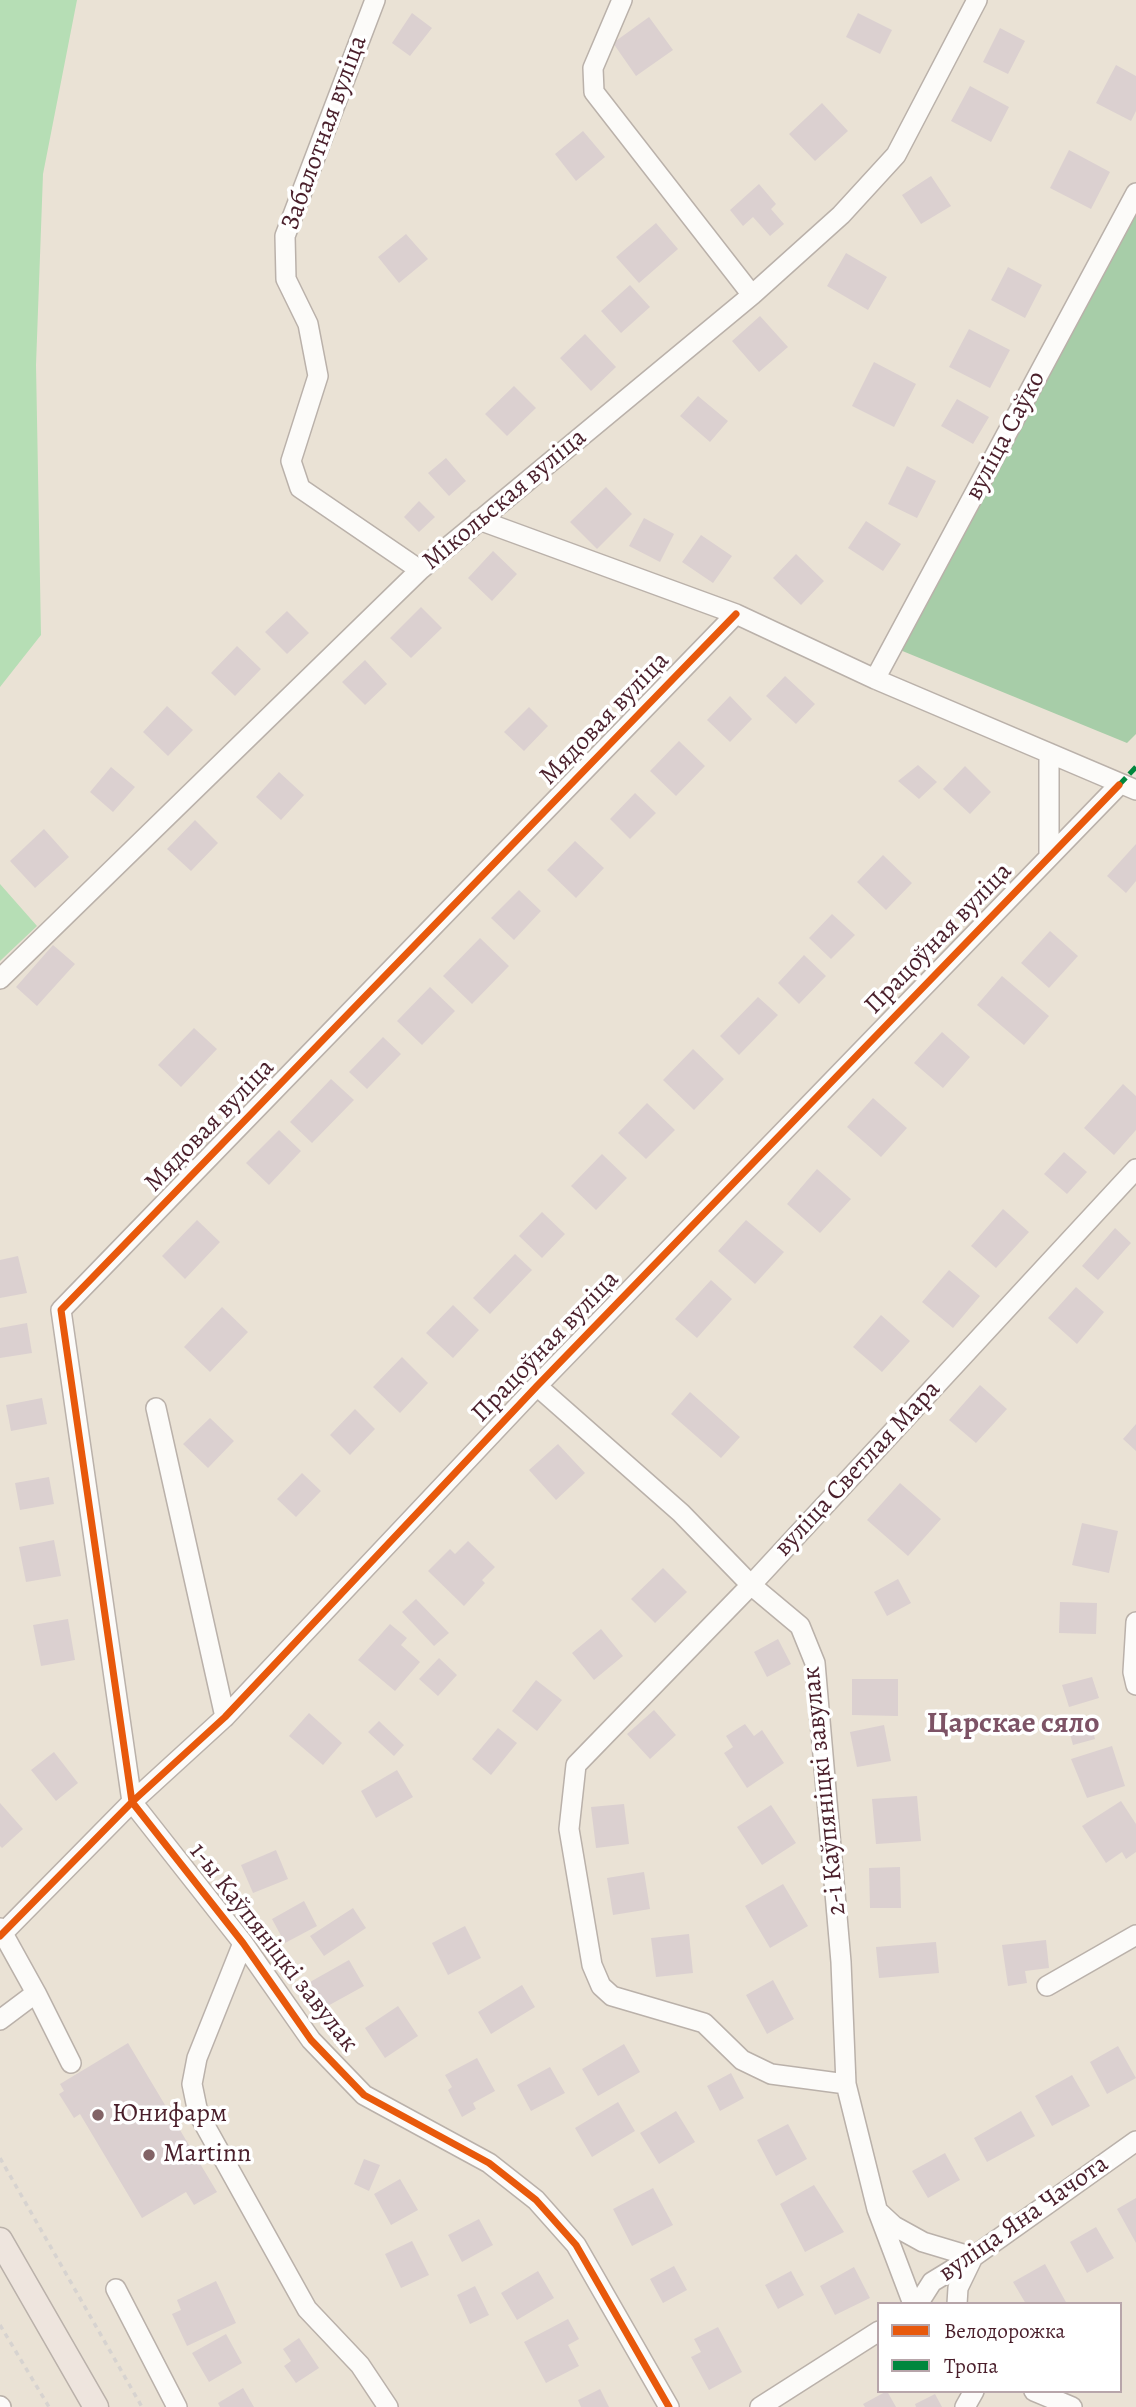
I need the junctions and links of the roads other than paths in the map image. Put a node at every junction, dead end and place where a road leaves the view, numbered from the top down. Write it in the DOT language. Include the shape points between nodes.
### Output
graph roads {
  1 [pos="375,0"];
  2 [pos="622,0"];
  3 [pos="977,0"];
  4 [pos="1136,193"];
  5 [pos="752,295"];
  6 [pos="479,520"];
  7 [pos="420,570"];
  8 [pos="736,614"];
  9 [pos="875,679"];
  10 [pos="1049,753"];
  11 [pos="1127,788"];
  12 [pos="1049,855"];
  13 [pos="0,979"];
  14 [pos="1136,1169"];
  15 [pos="537,1386"];
  16 [pos="156,1408"];
  17 [pos="751,1585"];
  18 [pos="1136,1622"];
  19 [pos="1136,1685"];
  20 [pos="225,1717"];
  21 [pos="132,1802"];
  22 [pos="1,1932"];
  23 [pos="1136,1935"];
  24 [pos="243,1943"];
  25 [pos="1047,1986"];
  26 [pos="36,1993"];
  27 [pos="0,2020"];
  28 [pos="71,2063"];
  29 [pos="846,2084"];
  30 [pos="1136,2141"];
  31 [pos="877,2209"];
  32 [pos="0,2240"];
  33 [pos="973,2257"];
  34 [pos="116,2289"];
  35 [pos="914,2302"];
  36 [pos="917,2302"];
  37 [pos="957,2302"];
  38 [pos="877,2332"];
  39 [pos="1039,2393"];
  40 [pos="91,2405"];
  41 [pos="177,2407"];
  42 [pos="388,2407"];
  43 [pos="669,2407"];
  44 [pos="760,2407"];
  45 [pos="1072,2407"];
  1 -- 7 [label="street, Забалотная вуліца" via="285,236 286,279 308,324 318,376 291,461 300,488"];
  2 -- 5 [label="street" via="593,68 594,92"];
  3 -- 5 [label="street, Мікольская вуліца" via="896,155 841,215"];
  4 -- 9 [label="street, вуліца Саўко"];
  5 -- 6 [label="street, Мікольская вуліца"];
  6 -- 7 [label="street, Мікольская вуліца"];
  6 -- 8 [label="street"];
  7 -- 13 [label="street, Мікольская вуліца"];
  8 -- 9 [label="street"];
  8 -- 21 [label="street, Мядовая вуліца" via="61,1310"];
  9 -- 10 [label="street"];
  10 -- 11 [label="street"];
  10 -- 12 [label="street, Працоўная вуліца"];
  11 -- 12 [label="street, Працоўная вуліца"];
  12 -- 15 [label="street, Працоўная вуліца"];
  14 -- 17 [label="street, вуліца Светлая Мара"];
  15 -- 17 [label="street, 2-і Каўпяніцкі завулак" via="681,1513"];
  15 -- 20 [label="street, Працоўная вуліца"];
  16 -- 20 [label="street"];
  17 -- 29 [label="street, 2-і Каўпяніцкі завулак" via="800,1626 815,1663 841,1962"];
  17 -- 29 [label="street, вуліца Светлая Мара" via="576,1765 569,1829 592,1965 601,1986 612,1996 704,2023 742,2060 771,2074"];
  18 -- 19 [label="street"];
  20 -- 21 [label="street, Працоўная вуліца"];
  21 -- 22 [label="street, Працоўная вуліца"];
  21 -- 24 [label="street, 1-ы Каўпяніцкі завулак"];
  22 -- 26 [label="street"];
  23 -- 25 [label="street"];
  24 -- 42 [label="street, 1-ы Каўпяніцкі завулак" via="197,2058 192,2084 198,2113 307,2309 360,2365"];
  24 -- 43 [label="street, 1-ы Каўпяніцкі завулак" via="312,2040 364,2095 489,2163 536,2200 576,2245"];
  26 -- 27 [label="street"];
  26 -- 28 [label="street"];
  29 -- 31 [label="street, 2-і Каўпяніцкі завулак"];
  30 -- 33 [label="street, вуліца Яна Чачота"];
  31 -- 33 [label="street" via="894,2226 923,2242"];
  31 -- 35 [label="street, 2-і Каўпяніцкі завулак"];
  32 -- 40 [label="main road"];
  33 -- 36 [label="street, вуліца Яна Чачота" via="932,2282"];
  33 -- 37 [label="street" via="958,2288"];
  34 -- 41 [label="street"];
  38 -- 44 [label="street"];
  39 -- 45 [label="street"];
}
